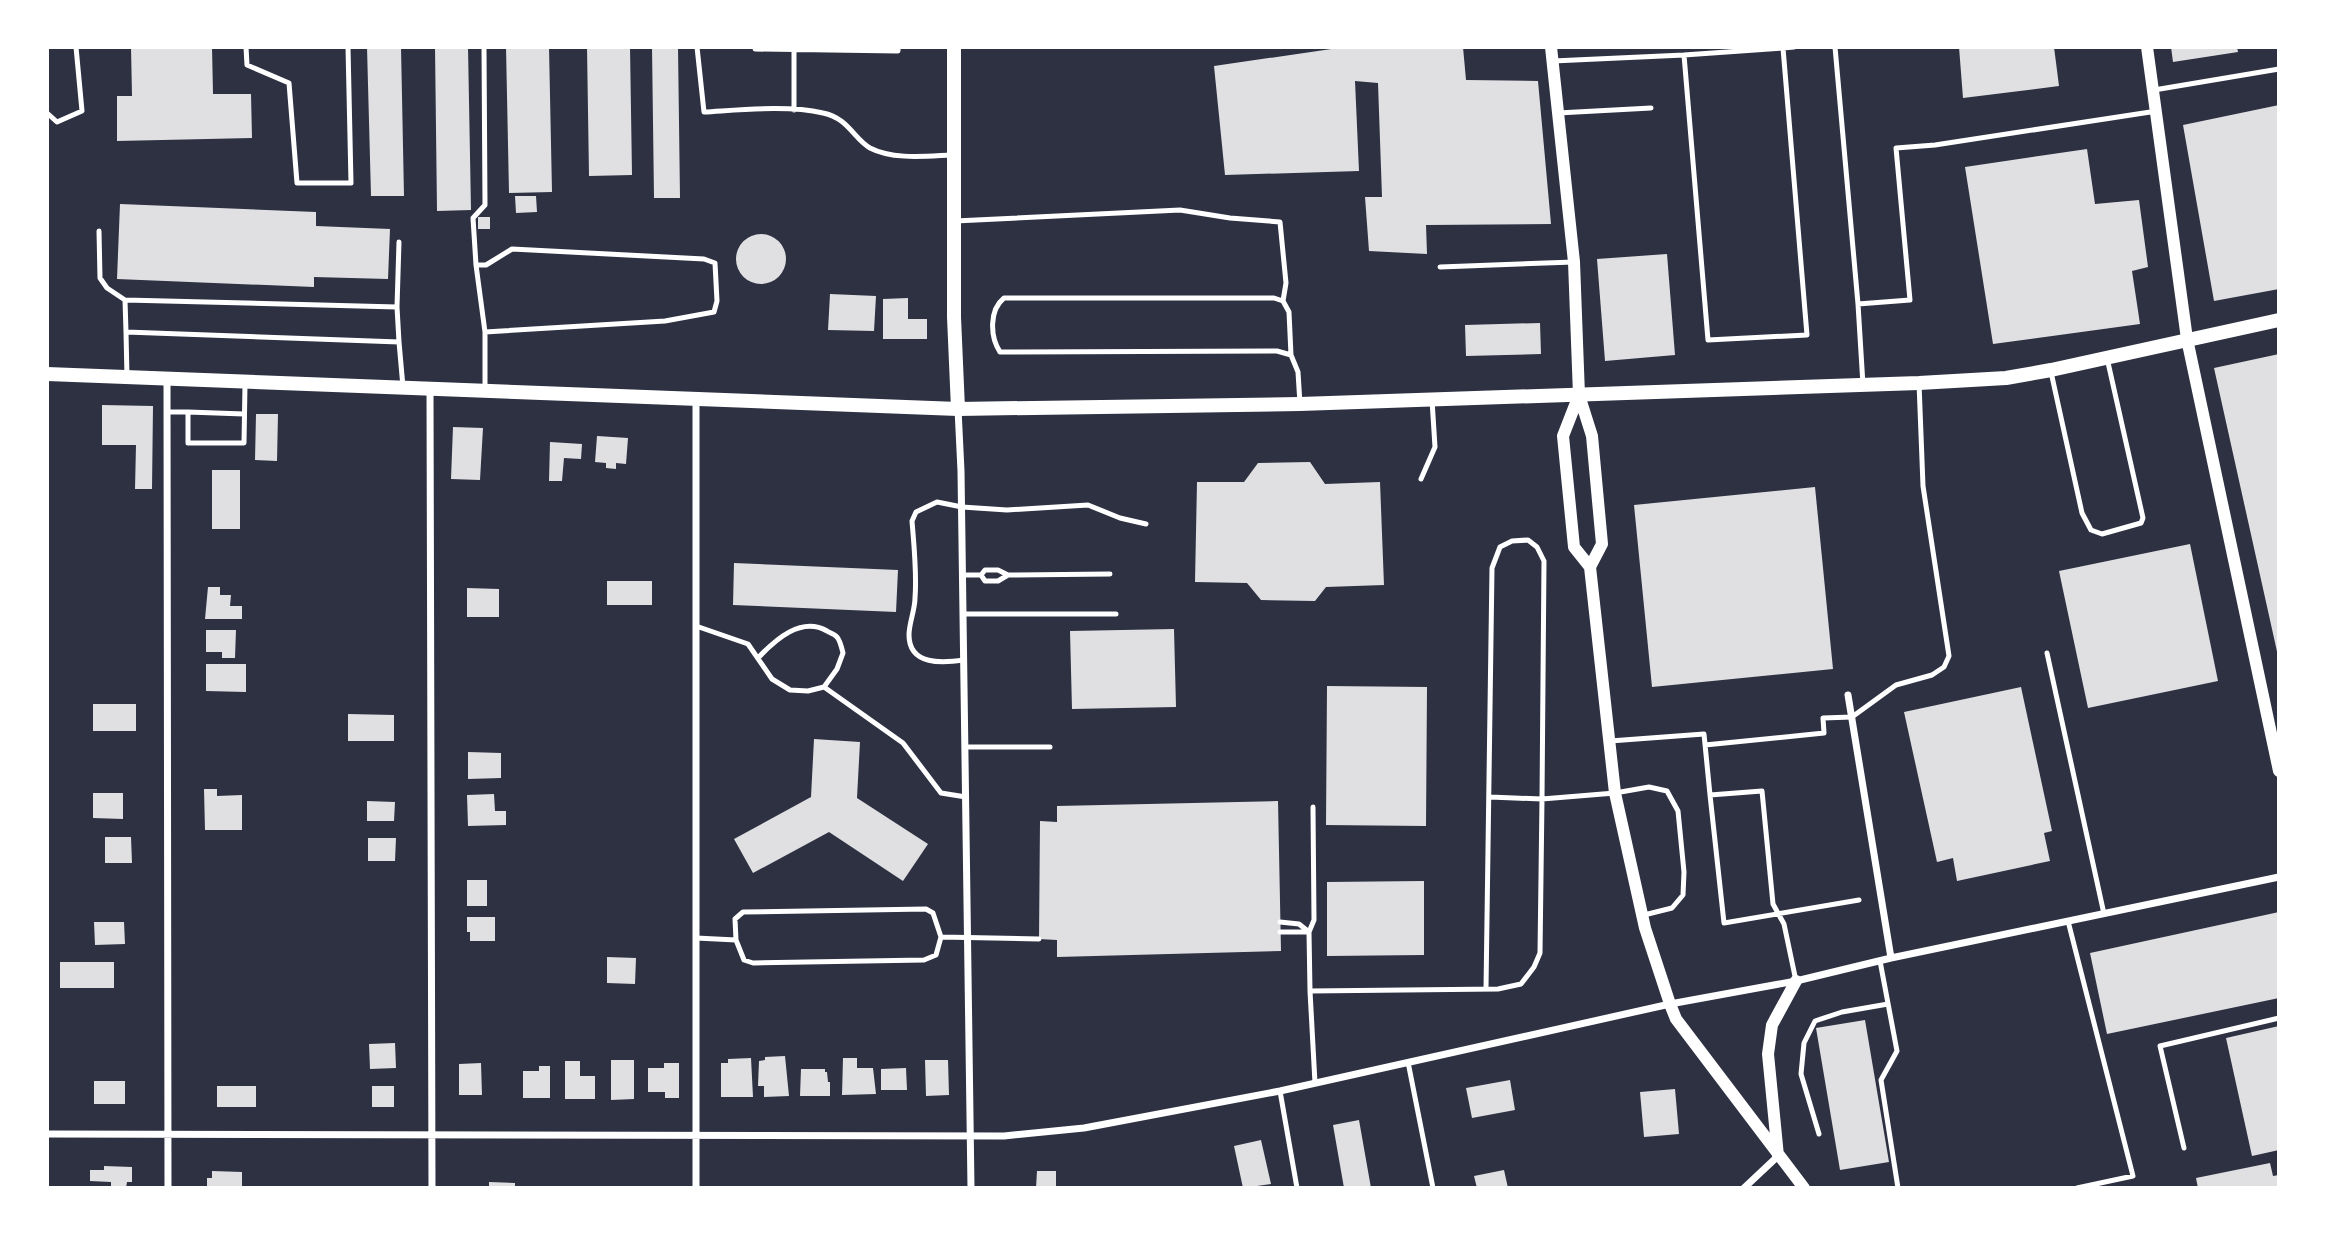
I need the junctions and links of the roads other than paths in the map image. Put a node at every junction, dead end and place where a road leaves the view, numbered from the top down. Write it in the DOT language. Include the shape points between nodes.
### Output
graph roads {
  1 [pos="76,47"];
  2 [pos="246,47"];
  3 [pos="348,47"];
  4 [pos="484,47"];
  5 [pos="697,47"];
  6 [pos="755,47"];
  7 [pos="898,47"];
  8 [pos="954,47"];
  9 [pos="1551,47"];
  10 [pos="1794,47"];
  11 [pos="1835,47"];
  12 [pos="2147,47"];
  13 [pos="1783,48"];
  14 [pos="794,50"];
  15 [pos="1684,55"];
  16 [pos="1553,61"];
  17 [pos="2279,69"];
  18 [pos="2154,90"];
  19 [pos="1651,108"];
  20 [pos="794,110"];
  21 [pos="2157,111"];
  22 [pos="47,113"];
  23 [pos="1558,113"];
  24 [pos="954,155"];
  25 [pos="954,221"];
  26 [pos="99,232"];
  27 [pos="399,242"];
  28 [pos="1574,262"];
  29 [pos="476,265"];
  30 [pos="1440,267"];
  31 [pos="125,299"];
  32 [pos="1283,301"];
  33 [pos="1858,304"];
  34 [pos="397,307"];
  35 [pos="2279,320"];
  36 [pos="126,332"];
  37 [pos="485,332"];
  38 [pos="2187,340"];
  39 [pos="399,342"];
  40 [pos="1291,355"];
  41 [pos="2107,358"];
  42 [pos="2051,370"];
  43 [pos="47,374"];
  44 [pos="127,377"];
  45 [pos="167,379"];
  46 [pos="245,382"];
  47 [pos="1919,383"];
  48 [pos="1863,385"];
  49 [pos="403,387"];
  50 [pos="430,389"];
  51 [pos="485,391"];
  52 [pos="1579,395"];
  53 [pos="696,399"];
  54 [pos="1433,400"];
  55 [pos="1300,404"];
  56 [pos="958,409"];
  57 [pos="167,412"];
  58 [pos="188,412"];
  59 [pos="244,414"];
  60 [pos="1422,479"];
  61 [pos="962,507"];
  62 [pos="1146,524"];
  63 [pos="1590,567"];
  64 [pos="1110,574"];
  65 [pos="963,575"];
  66 [pos="981,575"];
  67 [pos="1008,575"];
  68 [pos="964,614"];
  69 [pos="1116,614"];
  70 [pos="696,626"];
  71 [pos="2047,653"];
  72 [pos="758,658"];
  73 [pos="964,660"];
  74 [pos="824,687"];
  75 [pos="1848,695"];
  76 [pos="1847,717"];
  77 [pos="1610,741"];
  78 [pos="1705,745"];
  79 [pos="965,747"];
  80 [pos="1049,747"];
  81 [pos="2279,771"];
  82 [pos="1615,793"];
  83 [pos="1710,795"];
  84 [pos="966,797"];
  85 [pos="1490,797"];
  86 [pos="1542,799"];
  87 [pos="1313,807"];
  88 [pos="2279,877"];
  89 [pos="1858,900"];
  90 [pos="2104,914"];
  91 [pos="1643,915"];
  92 [pos="1779,915"];
  93 [pos="2068,921"];
  94 [pos="1280,922"];
  95 [pos="1280,932"];
  96 [pos="1309,932"];
  97 [pos="941,937"];
  98 [pos="968,937"];
  99 [pos="696,938"];
  100 [pos="1039,939"];
  101 [pos="736,940"];
  102 [pos="1891,958"];
  103 [pos="1880,961"];
  104 [pos="1796,981"];
  105 [pos="1486,989"];
  106 [pos="1310,991"];
  107 [pos="1670,1004"];
  108 [pos="1888,1004"];
  109 [pos="2279,1018"];
  110 [pos="1408,1062"];
  111 [pos="1315,1083"];
  112 [pos="1280,1091"];
  113 [pos="47,1134"];
  114 [pos="168,1134"];
  115 [pos="1819,1134"];
  116 [pos="432,1135"];
  117 [pos="696,1135"];
  118 [pos="971,1136"];
  119 [pos="2184,1148"];
  120 [pos="1779,1156"];
  121 [pos="168,1188"];
  122 [pos="432,1188"];
  123 [pos="696,1188"];
  124 [pos="971,1188"];
  125 [pos="1297,1188"];
  126 [pos="1433,1188"];
  127 [pos="1744,1188"];
  128 [pos="1804,1188"];
  129 [pos="1898,1188"];
  130 [pos="2077,1188"];
  1 -- 22 [label="lane" via="82,111 57,122"];
  2 -- 3 [label="lane" via="247,65 289,82 297,183 351,183"];
  4 -- 29 [label="lane" via="485,205 473,218"];
  5 -- 20 [label="lane" via="704,112"];
  6 -- 14 [label="lane"];
  7 -- 14 [label="lane" via="898,51"];
  8 -- 24 [label="main road"];
  9 -- 16 [label="street"];
  10 -- 13 [label="lane"];
  11 -- 33 [label="lane"];
  12 -- 18 [label="street"];
  13 -- 15 [label="lane"];
  13 -- 15 [label="lane" via="1807,335 1708,340"];
  14 -- 20 [label="lane"];
  15 -- 16 [label="lane"];
  16 -- 23 [label="street"];
  17 -- 18 [label="lane"];
  18 -- 21 [label="street"];
  19 -- 23 [label="lane"];
  20 -- 24 [label="lane" via="825,113 847,124 870,148 902,156"];
  21 -- 33 [label="lane" via="1896,148 1910,300"];
  21 -- 38 [label="street"];
  23 -- 28 [label="street"];
  24 -- 25 [label="main road"];
  25 -- 32 [label="lane" via="1180,210 1280,222 1286,283"];
  25 -- 56 [label="main road"];
  26 -- 31 [label="lane" via="100,278"];
  27 -- 34 [label="lane"];
  28 -- 30 [label="lane"];
  28 -- 52 [label="street"];
  29 -- 37 [label="lane"];
  29 -- 37 [label="lane" via="486,265 512,249 715,262 717,301 713,312 665,321"];
  31 -- 34 [label="lane"];
  31 -- 36 [label="lane"];
  32 -- 40 [label="lane" via="1289,312"];
  32 -- 40 [label="lane" via="1004,298 994,313 994,343 1000,352 1013,353 1277,351"];
  33 -- 48 [label="lane"];
  34 -- 39 [label="lane"];
  35 -- 38 [label="main road"];
  36 -- 39 [label="lane"];
  36 -- 44 [label="lane"];
  37 -- 51 [label="lane"];
  38 -- 41 [label="main road"];
  38 -- 81 [label="street"];
  39 -- 49 [label="lane"];
  40 -- 55 [label="lane" via="1298,372"];
  41 -- 42 [label="main road"];
  41 -- 42 [label="lane" via="2143,518 2141,523 2102,534 2091,530 2082,513"];
  42 -- 47 [label="main road" via="2006,378"];
  43 -- 44 [label="main road"];
  44 -- 45 [label="main road"];
  45 -- 46 [label="main road"];
  45 -- 57 [label="street"];
  46 -- 49 [label="main road"];
  46 -- 59 [label="lane"];
  47 -- 48 [label="main road"];
  47 -- 76 [label="lane" via="1923,486 1949,656 1933,675 1896,685"];
  48 -- 52 [label="main road"];
  49 -- 50 [label="main road"];
  50 -- 51 [label="main road"];
  50 -- 116 [label="street"];
  51 -- 53 [label="main road"];
  52 -- 54 [label="main road"];
  52 -- 63 [label="street" via="1592,436 1602,544"];
  52 -- 63 [label="street" via="1563,436 1574,547"];
  53 -- 56 [label="main road"];
  53 -- 70 [label="street"];
  54 -- 55 [label="main road"];
  54 -- 60 [label="lane" via="1435,447"];
  55 -- 56 [label="main road"];
  56 -- 61 [label="street"];
  57 -- 58 [label="lane"];
  57 -- 114 [label="street"];
  58 -- 59 [label="lane"];
  58 -- 59 [label="lane" via="188,443 244,443"];
  61 -- 62 [label="lane" via="1007,510 1088,505"];
  61 -- 65 [label="street"];
  61 -- 73 [label="lane" via="937,502 916,512 912,521 915,598 909,635 918,656 945,663"];
  63 -- 77 [label="street"];
  64 -- 67 [label="lane"];
  65 -- 66 [label="lane"];
  65 -- 68 [label="street"];
  66 -- 67 [label="lane" via="985,570 999,570"];
  66 -- 67 [label="lane" via="985,581"];
  68 -- 69 [label="lane"];
  68 -- 73 [label="street"];
  70 -- 72 [label="lane" via="748,644"];
  70 -- 99 [label="street"];
  71 -- 90 [label="lane"];
  72 -- 74 [label="lane" via="772,679 790,690"];
  72 -- 74 [label="lane" via="792,630 822,628 837,637 843,653"];
  73 -- 79 [label="street"];
  74 -- 84 [label="lane" via="903,743 941,793"];
  75 -- 76 [label="street"];
  76 -- 78 [label="lane" via="1823,718 1824,733"];
  76 -- 102 [label="street"];
  77 -- 78 [label="lane" via="1704,734"];
  77 -- 82 [label="street"];
  78 -- 83 [label="lane"];
  79 -- 80 [label="lane"];
  79 -- 84 [label="street"];
  82 -- 86 [label="lane"];
  82 -- 91 [label="street"];
  82 -- 91 [label="lane" via="1649,787 1667,791 1678,811 1683,895 1671,908"];
  83 -- 92 [label="lane" via="1762,790 1773,904"];
  83 -- 92 [label="lane" via="1724,923"];
  84 -- 98 [label="street"];
  85 -- 86 [label="lane"];
  85 -- 86 [label="lane" via="1493,561 1500,547 1528,540 1544,561"];
  85 -- 105 [label="lane"];
  86 -- 105 [label="lane" via="1540,953 1521,984"];
  87 -- 96 [label="lane" via="1314,920"];
  88 -- 90 [label="street"];
  89 -- 92 [label="lane"];
  90 -- 93 [label="street"];
  91 -- 107 [label="street"];
  92 -- 104 [label="lane"];
  93 -- 102 [label="street"];
  93 -- 130 [label="lane" via="2133,1176"];
  94 -- 96 [label="lane" via="1299,924"];
  95 -- 96 [label="lane"];
  96 -- 106 [label="lane"];
  97 -- 98 [label="lane"];
  97 -- 101 [label="lane" via="936,956 924,960 753,963 744,960"];
  97 -- 101 [label="lane" via="933,913 926,909 743,912 735,919"];
  98 -- 100 [label="lane"];
  98 -- 118 [label="street"];
  99 -- 101 [label="lane"];
  99 -- 117 [label="street"];
  102 -- 103 [label="street"];
  103 -- 104 [label="street"];
  103 -- 108 [label="lane"];
  104 -- 107 [label="street"];
  104 -- 120 [label="street" via="1772,1025 1768,1054"];
  105 -- 106 [label="lane"];
  106 -- 111 [label="lane"];
  107 -- 110 [label="street"];
  107 -- 120 [label="street" via="1676,1019"];
  108 -- 115 [label="lane" via="1815,1021 1804,1043 1801,1074"];
  108 -- 129 [label="lane" via="1898,1051 1881,1080"];
  109 -- 119 [label="lane" via="2160,1046"];
  110 -- 111 [label="street"];
  110 -- 126 [label="lane"];
  111 -- 112 [label="street"];
  112 -- 118 [label="street" via="1084,1128"];
  112 -- 125 [label="lane"];
  113 -- 114 [label="street"];
  114 -- 116 [label="street"];
  114 -- 121 [label="street"];
  116 -- 117 [label="street"];
  116 -- 122 [label="street"];
  117 -- 118 [label="street"];
  117 -- 123 [label="street"];
  118 -- 124 [label="street"];
  120 -- 127 [label="street"];
  120 -- 128 [label="street"];
}
